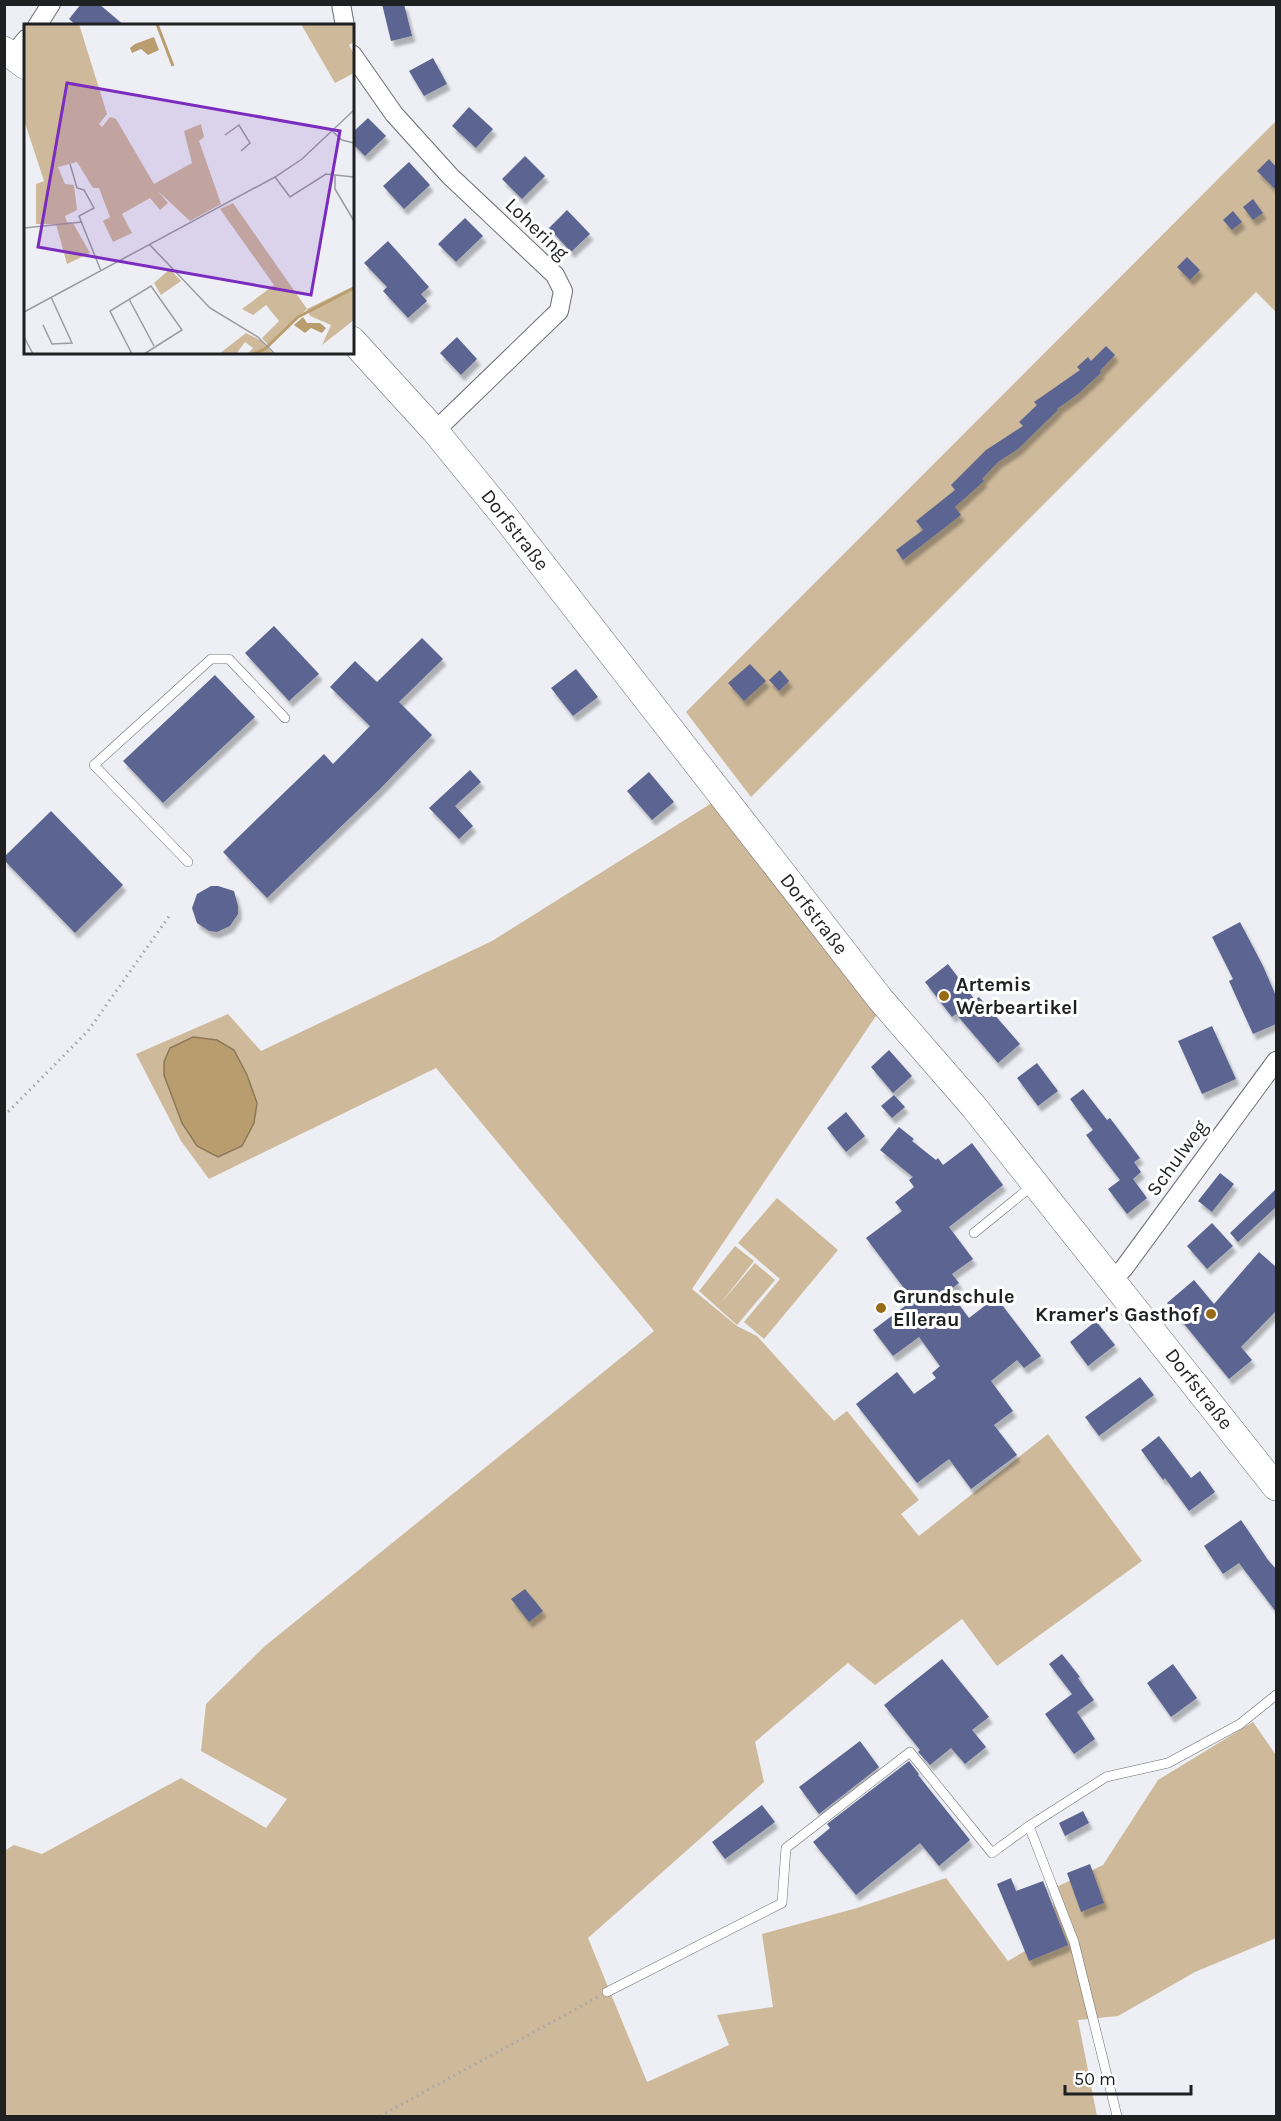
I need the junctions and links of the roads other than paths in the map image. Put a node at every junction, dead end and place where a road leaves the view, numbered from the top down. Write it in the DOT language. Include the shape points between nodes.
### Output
graph roads {
  1 [pos="51,4"];
  2 [pos="341,4"];
  3 [pos="38,24"];
  4 [pos="345,24"];
  5 [pos="354,57"];
  6 [pos="354,342"];
  7 [pos="435,431"];
  8 [pos="285,718"];
  9 [pos="188,862"];
  10 [pos="1276,1061"];
  11 [pos="1035,1184"];
  12 [pos="974,1233"];
  13 [pos="1113,1280"];
  14 [pos="1276,1487"];
  15 [pos="1276,1695"];
  16 [pos="1029,1826"];
  17 [pos="607,1992"];
  18 [pos="1117,2116"];
  1 -- 3 [label="street"];
  2 -- 4 [label="street"];
  5 -- 7 [label="street, Lohering" via="394,114 450,176 555,274 563,291 559,311"];
  6 -- 7 [label="street, Dorfstraße"];
  7 -- 11 [label="street, Dorfstraße" via="881,1000"];
  8 -- 9 [label="lane" via="229,659 211,659 94,765"];
  10 -- 13 [label="street, Schulweg"];
  11 -- 12 [label="lane"];
  11 -- 13 [label="street, Dorfstraße"];
  13 -- 14 [label="street, Dorfstraße"];
  15 -- 16 [label="lane" via="1240,1724 1168,1763 1106,1777"];
  16 -- 17 [label="lane" via="992,1853 910,1752 786,1848 782,1903"];
  16 -- 18 [label="lane" via="1074,1942"];
}
